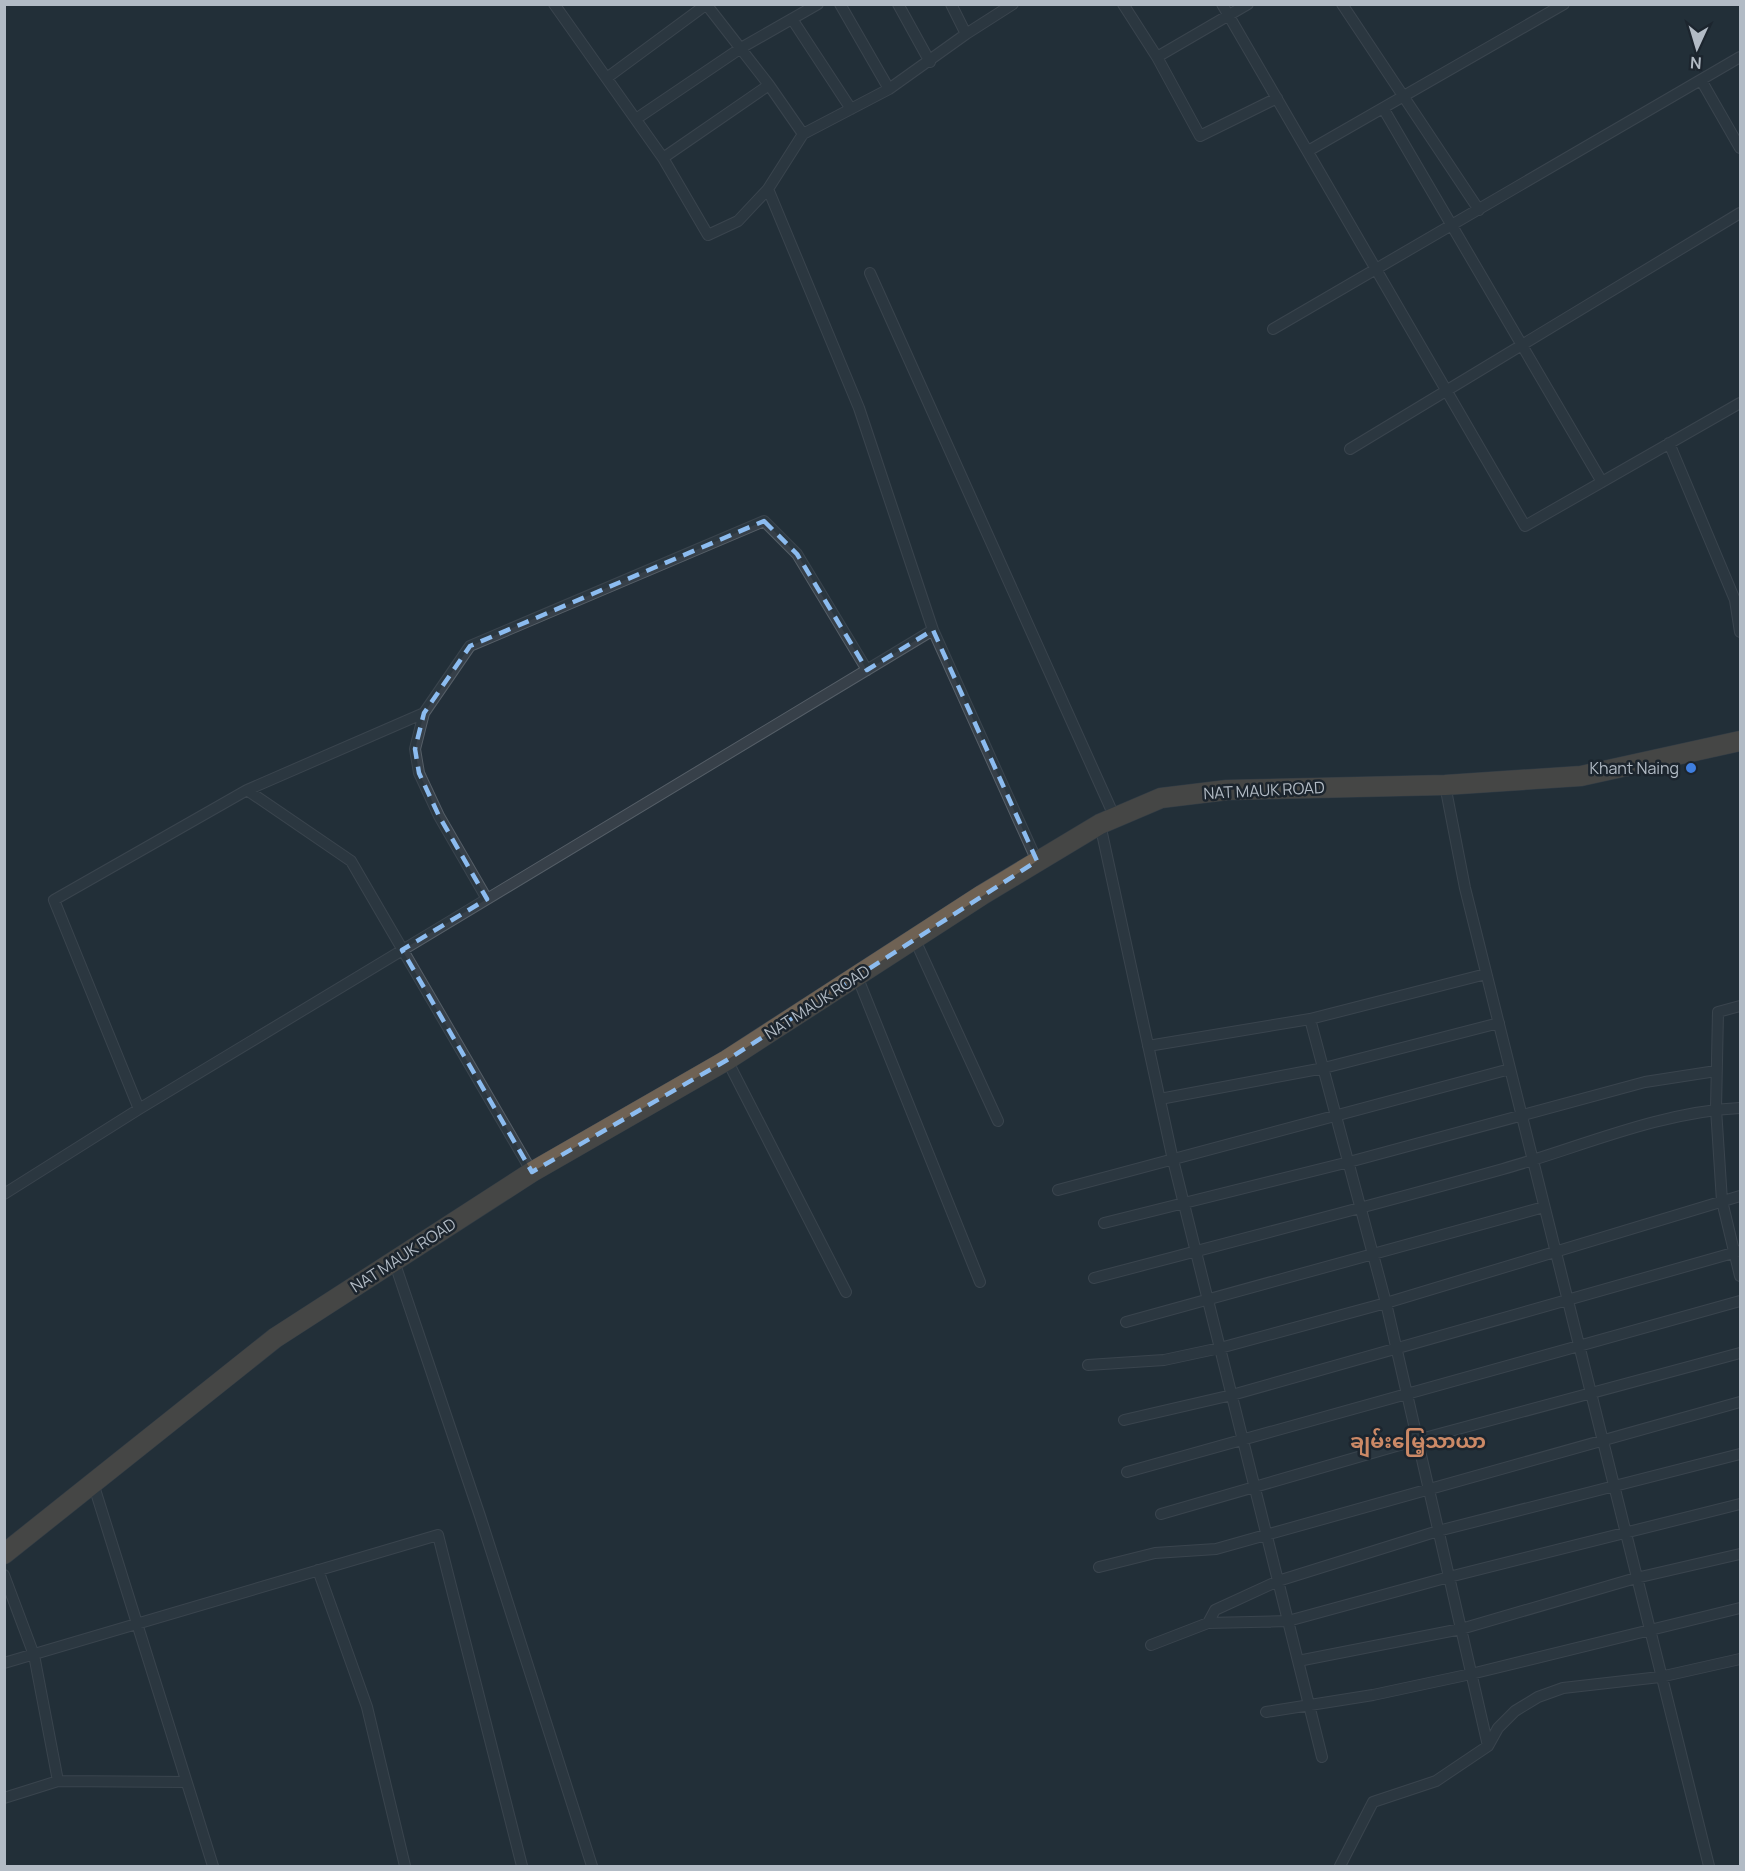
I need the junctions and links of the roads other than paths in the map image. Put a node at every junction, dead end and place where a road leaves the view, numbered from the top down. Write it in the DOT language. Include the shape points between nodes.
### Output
graph roads {
  1 [pos="554,4"];
  2 [pos="818,4"];
  3 [pos="840,4"];
  4 [pos="898,4"];
  5 [pos="951,4"];
  6 [pos="1013,4"];
  7 [pos="1123,4"];
  8 [pos="1222,4"];
  9 [pos="1248,4"];
  10 [pos="1342,4"];
  11 [pos="1564,4"];
  12 [pos="706,5"];
  13 [pos="1229,16"];
  14 [pos="792,19"];
  15 [pos="966,34"];
  16 [pos="741,48"];
  17 [pos="1157,57"];
  18 [pos="1740,57"];
  19 [pos="930,62"];
  20 [pos="608,77"];
  21 [pos="1701,80"];
  22 [pos="769,85"];
  23 [pos="889,89"];
  24 [pos="1404,96"];
  25 [pos="1277,98"];
  26 [pos="1383,108"];
  27 [pos="851,110"];
  28 [pos="636,119"];
  29 [pos="803,134"];
  30 [pos="1740,148"];
  31 [pos="1308,151"];
  32 [pos="663,158"];
  33 [pos="768,189"];
  34 [pos="1479,210"];
  35 [pos="1740,213"];
  36 [pos="1452,225"];
  37 [pos="1377,269"];
  38 [pos="870,273"];
  39 [pos="1273,329"];
  40 [pos="1523,346"];
  41 [pos="1448,392"];
  42 [pos="1740,403"];
  43 [pos="1669,443"];
  44 [pos="1350,449"];
  45 [pos="1602,482"];
  46 [pos="933,630"];
  47 [pos="1740,632"];
  48 [pos="867,670"];
  49 [pos="424,713"];
  50 [pos="1740,741"];
  51 [pos="1445,784"];
  52 [pos="247,790"];
  53 [pos="1107,821"];
  54 [pos="1037,861"];
  55 [pos="487,899"];
  56 [pos="915,940"];
  57 [pos="402,951"];
  58 [pos="1486,974"];
  59 [pos="857,976"];
  60 [pos="1740,1006"];
  61 [pos="1310,1019"];
  62 [pos="1499,1023"];
  63 [pos="1148,1046"];
  64 [pos="728,1060"];
  65 [pos="1324,1068"];
  66 [pos="1510,1069"];
  67 [pos="1716,1071"];
  68 [pos="1160,1099"];
  69 [pos="1740,1108"];
  70 [pos="139,1109"];
  71 [pos="1716,1109"];
  72 [pos="1521,1114"];
  73 [pos="1337,1115"];
  74 [pos="998,1121"];
  75 [pos="1173,1160"];
  76 [pos="1533,1160"];
  77 [pos="1349,1162"];
  78 [pos="532,1172"];
  79 [pos="1058,1190"];
  80 [pos="4,1194"];
  81 [pos="1740,1196"];
  82 [pos="1722,1201"];
  83 [pos="1184,1203"];
  84 [pos="1544,1208"];
  85 [pos="1361,1209"];
  86 [pos="1104,1223"];
  87 [pos="1196,1251"];
  88 [pos="1555,1252"];
  89 [pos="1738,1252"];
  90 [pos="1373,1255"];
  91 [pos="394,1261"];
  92 [pos="1740,1276"];
  93 [pos="1094,1278"];
  94 [pos="980,1282"];
  95 [pos="846,1292"];
  96 [pos="1567,1298"];
  97 [pos="1208,1300"];
  98 [pos="1740,1301"];
  99 [pos="1386,1303"];
  100 [pos="1126,1322"];
  101 [pos="1578,1346"];
  102 [pos="1220,1348"];
  103 [pos="1396,1348"];
  104 [pos="1740,1353"];
  105 [pos="1088,1365"];
  106 [pos="1406,1392"];
  107 [pos="1590,1393"];
  108 [pos="1232,1395"];
  109 [pos="1740,1402"];
  110 [pos="1124,1420"];
  111 [pos="1602,1439"];
  112 [pos="1243,1440"];
  113 [pos="1417,1440"];
  114 [pos="1740,1454"];
  115 [pos="1127,1472"];
  116 [pos="93,1483"];
  117 [pos="1428,1488"];
  118 [pos="1614,1488"];
  119 [pos="1255,1489"];
  120 [pos="1740,1504"];
  121 [pos="1161,1515"];
  122 [pos="1438,1531"];
  123 [pos="1625,1535"];
  124 [pos="1267,1536"];
  125 [pos="4,1554"];
  126 [pos="1740,1554"];
  127 [pos="1099,1567"];
  128 [pos="318,1570"];
  129 [pos="4,1575"];
  130 [pos="1449,1577"];
  131 [pos="1636,1578"];
  132 [pos="1278,1581"];
  133 [pos="1740,1608"];
  134 [pos="1288,1621"];
  135 [pos="1208,1623"];
  136 [pos="137,1625"];
  137 [pos="1648,1628"];
  138 [pos="1461,1629"];
  139 [pos="1151,1645"];
  140 [pos="34,1655"];
  141 [pos="1740,1659"];
  142 [pos="1298,1661"];
  143 [pos="4,1663"];
  144 [pos="1471,1674"];
  145 [pos="1660,1677"];
  146 [pos="1309,1705"];
  147 [pos="1266,1712"];
  148 [pos="1488,1746"];
  149 [pos="1322,1757"];
  150 [pos="58,1781"];
  151 [pos="186,1782"];
  152 [pos="4,1798"];
  153 [pos="213,1866"];
  154 [pos="405,1866"];
  155 [pos="522,1866"];
  156 [pos="592,1866"];
  157 [pos="1340,1866"];
  158 [pos="1709,1866"];
  1 -- 20 [label="street"];
  2 -- 14 [label="street"];
  3 -- 23 [label="street"];
  4 -- 19 [label="street"];
  5 -- 15 [label="street"];
  6 -- 15 [label="street"];
  7 -- 17 [label="street"];
  8 -- 13 [label="street"];
  9 -- 13 [label="street"];
  10 -- 24 [label="street"];
  11 -- 24 [label="street"];
  12 -- 16 [label="street"];
  12 -- 20 [label="street"];
  13 -- 17 [label="street"];
  13 -- 25 [label="street"];
  14 -- 16 [label="street"];
  14 -- 27 [label="street"];
  15 -- 19 [label="street"];
  16 -- 22 [label="street"];
  16 -- 28 [label="street"];
  17 -- 25 [label="street" via="1200,136"];
  18 -- 21 [label="street"];
  19 -- 23 [label="street"];
  20 -- 28 [label="street"];
  21 -- 30 [label="street"];
  21 -- 34 [label="street"];
  22 -- 29 [label="street"];
  22 -- 32 [label="street"];
  23 -- 27 [label="street"];
  24 -- 26 [label="street"];
  24 -- 34 [label="street"];
  25 -- 31 [label="street"];
  26 -- 31 [label="street"];
  26 -- 36 [label="street"];
  27 -- 29 [label="street"];
  28 -- 32 [label="street"];
  29 -- 33 [label="street"];
  31 -- 37 [label="street"];
  32 -- 33 [label="street" via="708,235 738,221"];
  33 -- 46 [label="street" via="859,408"];
  34 -- 36 [label="street"];
  35 -- 40 [label="street"];
  36 -- 37 [label="street"];
  36 -- 40 [label="street"];
  37 -- 39 [label="street"];
  37 -- 41 [label="street"];
  38 -- 53 [label="street"];
  40 -- 41 [label="street"];
  40 -- 45 [label="street"];
  41 -- 44 [label="street"];
  41 -- 45 [label="street" via="1525,526"];
  42 -- 43 [label="street"];
  43 -- 45 [label="street"];
  43 -- 47 [label="street" via="1735,600"];
  46 -- 48 [label="street"];
  46 -- 54 [label="street"];
  48 -- 49 [label="street" via="797,554 764,520 470,646"];
  48 -- 55 [label="street"];
  49 -- 52 [label="street"];
  49 -- 55 [label="street" via="415,749 419,773"];
  50 -- 51 [label="highway, NAT MAUK ROAD" via="1581,776"];
  51 -- 53 [label="highway, NAT MAUK ROAD" via="1227,790 1161,798"];
  51 -- 58 [label="street"];
  52 -- 57 [label="street" via="351,861"];
  52 -- 70 [label="street" via="54,900"];
  53 -- 54 [label="highway, NAT MAUK ROAD"];
  53 -- 63 [label="street"];
  54 -- 56 [label="highway, NAT MAUK ROAD"];
  55 -- 57 [label="street"];
  56 -- 59 [label="highway, NAT MAUK ROAD"];
  56 -- 74 [label="street"];
  57 -- 70 [label="street"];
  57 -- 78 [label="street"];
  58 -- 61 [label="street"];
  58 -- 62 [label="street"];
  59 -- 64 [label="highway, NAT MAUK ROAD"];
  59 -- 94 [label="street"];
  60 -- 67 [label="street" via="1718,1012"];
  61 -- 63 [label="street"];
  61 -- 65 [label="street"];
  62 -- 65 [label="street"];
  62 -- 66 [label="street"];
  63 -- 68 [label="street"];
  64 -- 78 [label="highway, NAT MAUK ROAD"];
  64 -- 95 [label="street"];
  65 -- 68 [label="street"];
  65 -- 73 [label="street"];
  66 -- 72 [label="street"];
  66 -- 73 [label="street"];
  67 -- 71 [label="street"];
  67 -- 72 [label="street" via="1645,1082"];
  68 -- 75 [label="street"];
  69 -- 71 [label="street"];
  70 -- 80 [label="street"];
  71 -- 76 [label="street" via="1652,1122"];
  71 -- 82 [label="street"];
  72 -- 76 [label="street"];
  72 -- 77 [label="street"];
  73 -- 75 [label="street"];
  73 -- 77 [label="street"];
  75 -- 79 [label="street"];
  75 -- 83 [label="street"];
  76 -- 84 [label="street"];
  76 -- 85 [label="street"];
  77 -- 83 [label="street"];
  77 -- 85 [label="street"];
  78 -- 91 [label="highway, NAT MAUK ROAD"];
  81 -- 82 [label="street"];
  82 -- 88 [label="street"];
  82 -- 89 [label="street"];
  83 -- 86 [label="street"];
  83 -- 87 [label="street"];
  84 -- 88 [label="street"];
  84 -- 90 [label="street"];
  85 -- 87 [label="street"];
  85 -- 90 [label="street"];
  87 -- 93 [label="street"];
  87 -- 97 [label="street"];
  88 -- 96 [label="street"];
  88 -- 99 [label="street"];
  89 -- 92 [label="street"];
  89 -- 96 [label="street"];
  90 -- 97 [label="street"];
  90 -- 99 [label="street"];
  91 -- 116 [label="highway, NAT MAUK ROAD" via="275,1338"];
  91 -- 156 [label="street"];
  96 -- 101 [label="street"];
  96 -- 103 [label="street"];
  97 -- 100 [label="street"];
  97 -- 102 [label="street"];
  98 -- 101 [label="street"];
  99 -- 102 [label="street"];
  99 -- 103 [label="street"];
  101 -- 106 [label="street"];
  101 -- 107 [label="street"];
  102 -- 105 [label="street" via="1164,1360"];
  102 -- 108 [label="street"];
  103 -- 106 [label="street"];
  103 -- 108 [label="street"];
  104 -- 107 [label="street"];
  106 -- 112 [label="street"];
  106 -- 113 [label="street"];
  107 -- 111 [label="street"];
  107 -- 113 [label="street"];
  108 -- 110 [label="street"];
  108 -- 112 [label="street"];
  109 -- 111 [label="street"];
  111 -- 117 [label="street"];
  111 -- 118 [label="street"];
  112 -- 115 [label="street"];
  112 -- 119 [label="street"];
  113 -- 117 [label="street"];
  113 -- 119 [label="street"];
  114 -- 118 [label="street"];
  116 -- 125 [label="highway, NAT MAUK ROAD"];
  116 -- 136 [label="street"];
  117 -- 122 [label="street"];
  117 -- 124 [label="street"];
  118 -- 122 [label="street"];
  118 -- 123 [label="street"];
  119 -- 121 [label="street"];
  119 -- 124 [label="street"];
  120 -- 123 [label="street"];
  122 -- 130 [label="street"];
  122 -- 132 [label="street"];
  123 -- 130 [label="street"];
  123 -- 131 [label="street"];
  124 -- 127 [label="street" via="1216,1549 1155,1553"];
  124 -- 132 [label="street"];
  126 -- 131 [label="street"];
  128 -- 136 [label="street"];
  128 -- 154 [label="street" via="367,1707"];
  128 -- 155 [label="street" via="438,1535"];
  129 -- 140 [label="street"];
  130 -- 134 [label="street"];
  130 -- 138 [label="street"];
  131 -- 137 [label="street"];
  131 -- 138 [label="street"];
  132 -- 134 [label="street"];
  132 -- 135 [label="street" via="1215,1610"];
  133 -- 137 [label="street"];
  134 -- 135 [label="street"];
  134 -- 142 [label="street"];
  135 -- 139 [label="street"];
  136 -- 140 [label="street"];
  136 -- 151 [label="street"];
  137 -- 144 [label="street"];
  137 -- 145 [label="street"];
  138 -- 142 [label="street"];
  138 -- 144 [label="street"];
  140 -- 143 [label="street"];
  140 -- 150 [label="street"];
  141 -- 145 [label="street"];
  142 -- 146 [label="street"];
  144 -- 146 [label="street"];
  144 -- 148 [label="street"];
  145 -- 148 [label="street" via="1563,1688 1538,1697 1515,1711 1498,1728"];
  145 -- 158 [label="street"];
  146 -- 147 [label="street"];
  146 -- 149 [label="street"];
  148 -- 157 [label="street" via="1436,1781 1373,1802"];
  150 -- 151 [label="street"];
  150 -- 152 [label="street"];
  151 -- 153 [label="street"];
}
